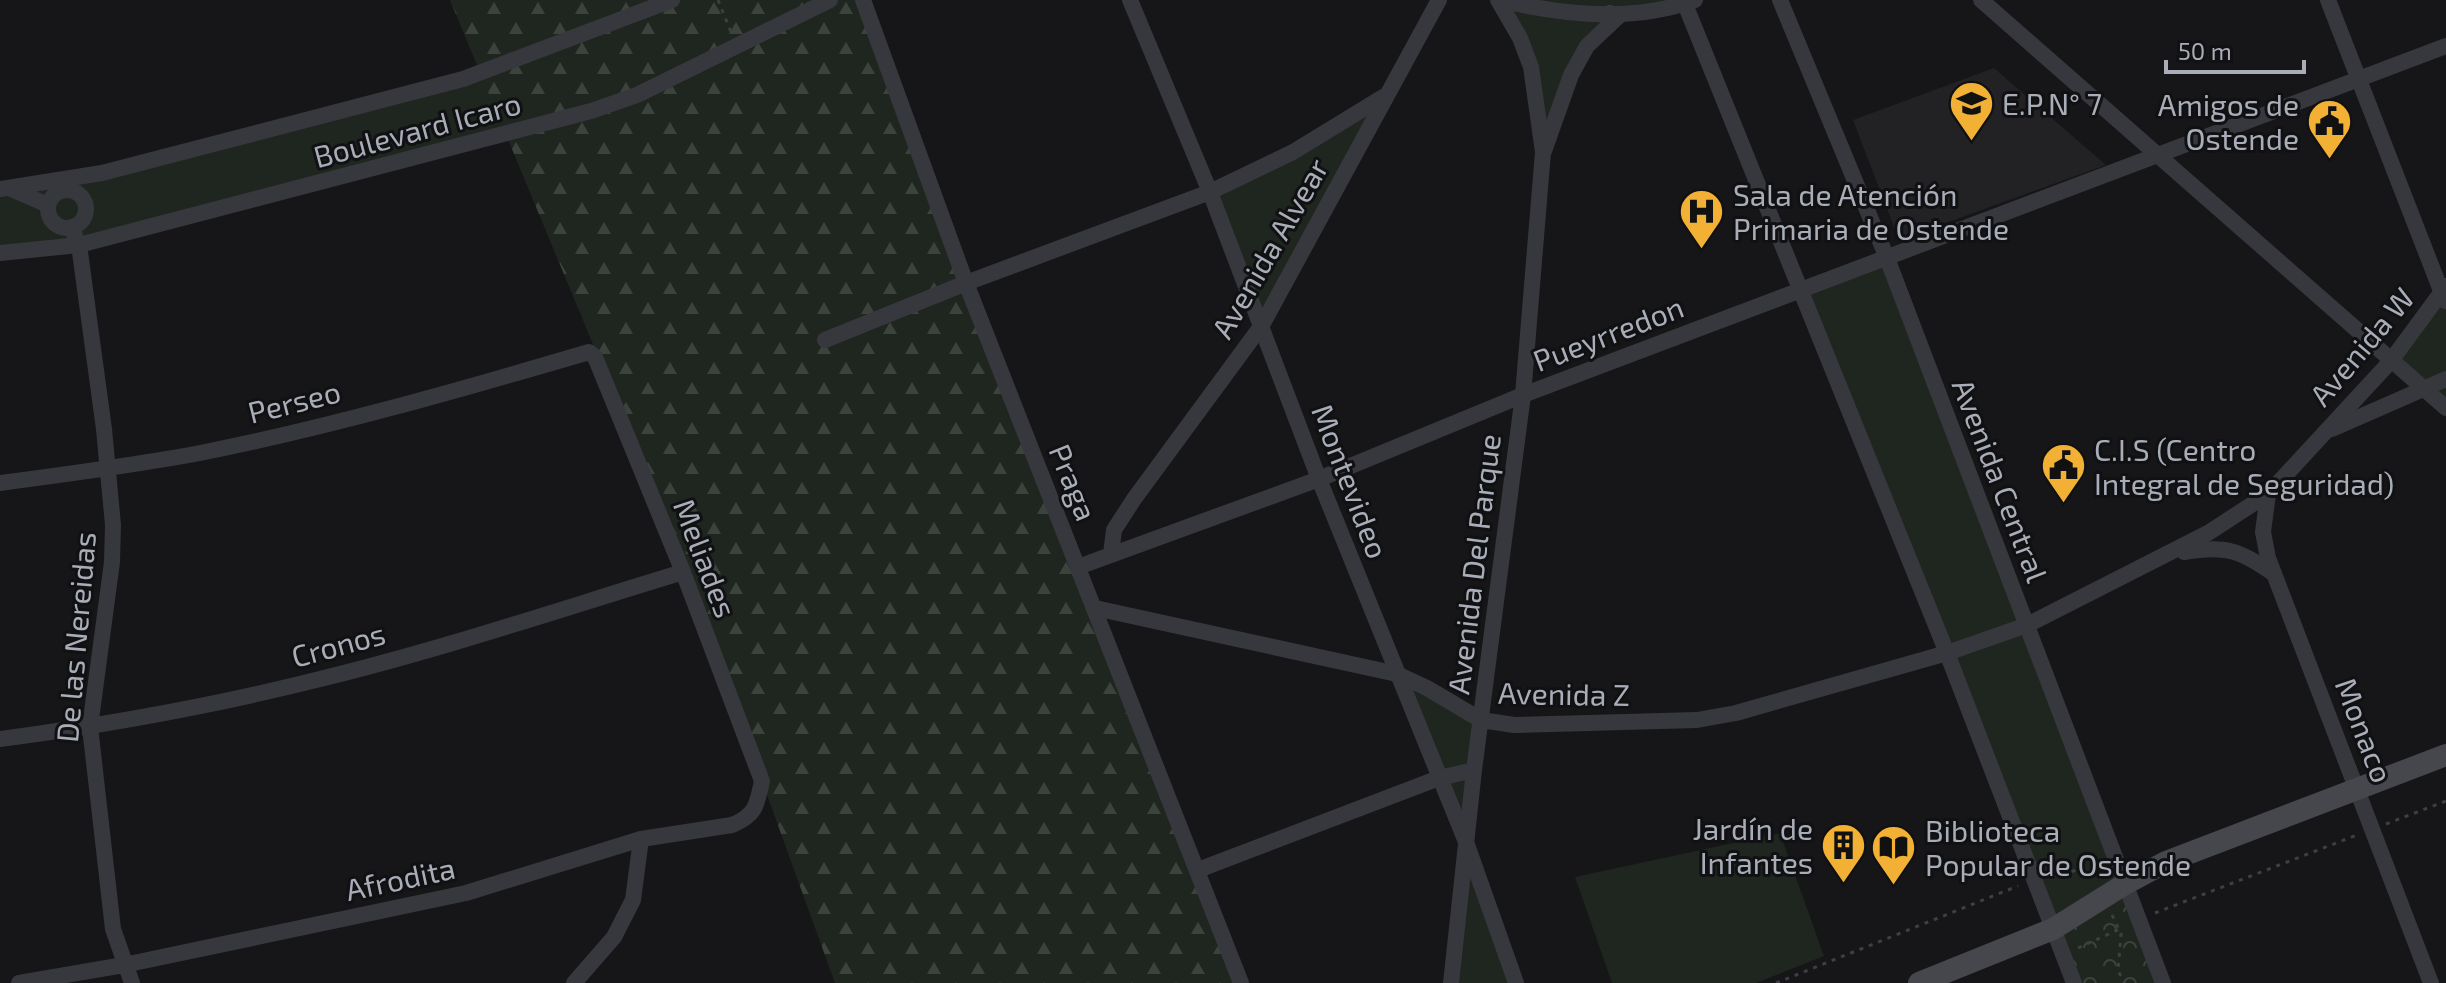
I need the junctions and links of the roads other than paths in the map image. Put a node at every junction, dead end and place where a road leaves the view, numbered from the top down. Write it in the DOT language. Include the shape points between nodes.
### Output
graph roads {
  1 [pos="672,0"];
  2 [pos="830,0"];
  3 [pos="863,0"];
  4 [pos="1130,0"];
  5 [pos="1439,0"];
  6 [pos="1499,0"];
  7 [pos="1780,0"];
  8 [pos="1981,0"];
  9 [pos="2328,0"];
  10 [pos="1690,2"];
  11 [pos="1621,14"];
  12 [pos="2446,46"];
  13 [pos="2359,77"];
  14 [pos="1387,95"];
  15 [pos="1543,152"];
  16 [pos="2159,156"];
  17 [pos="102,173"];
  18 [pos="5,189"];
  19 [pos="77,192"];
  20 [pos="1210,192"];
  21 [pos="48,205"];
  22 [pos="71,227"];
  23 [pos="79,245"];
  24 [pos="0,253"];
  25 [pos="1887,258"];
  26 [pos="966,283"];
  27 [pos="1801,291"];
  28 [pos="2445,294"];
  29 [pos="1262,325"];
  30 [pos="825,340"];
  31 [pos="595,357"];
  32 [pos="2390,362"];
  33 [pos="2446,379"];
  34 [pos="2423,389"];
  35 [pos="1523,395"];
  36 [pos="2446,408"];
  37 [pos="2327,431"];
  38 [pos="108,469"];
  39 [pos="1319,479"];
  40 [pos="0,483"];
  41 [pos="2268,494"];
  42 [pos="1111,554"];
  43 [pos="2167,554"];
  44 [pos="1078,567"];
  45 [pos="683,572"];
  46 [pos="2274,574"];
  47 [pos="1095,608"];
  48 [pos="2027,625"];
  49 [pos="1947,653"];
  50 [pos="1397,674"];
  51 [pos="1481,720"];
  52 [pos="90,727"];
  53 [pos="0,739"];
  54 [pos="2446,755"];
  55 [pos="1474,770"];
  56 [pos="1439,778"];
  57 [pos="762,781"];
  58 [pos="2358,789"];
  59 [pos="641,839"];
  60 [pos="1466,842"];
  61 [pos="1198,870"];
  62 [pos="2125,884"];
  63 [pos="2053,929"];
  64 [pos="124,965"];
  65 [pos="19,983"];
  66 [pos="132,983"];
  67 [pos="574,983"];
  68 [pos="1241,983"];
  69 [pos="1451,983"];
  70 [pos="1516,983"];
  71 [pos="1919,983"];
  72 [pos="2074,983"];
  73 [pos="2163,983"];
  74 [pos="2431,983"];
  1 -- 17 [label="street, Boulevard Icaro" via="463,79"];
  2 -- 23 [label="street, Boulevard Icaro" via="637,95 591,111"];
  3 -- 26 [label="street, Praga"];
  4 -- 20 [label="street, Montevideo"];
  5 -- 14 [label="street, Avenida Alvear"];
  6 -- 11 [label="street" via="1579,14"];
  6 -- 15 [label="street, Avenida Del Parque" via="1531,67"];
  7 -- 25 [label="street, Avenida Central"];
  8 -- 16 [label="street"];
  9 -- 13 [label="street"];
  10 -- 11 [label="street"];
  10 -- 27 [label="street"];
  11 -- 15 [label="street, Avenida Del Parque" via="1587,46"];
  12 -- 13 [label="street, Pueyrredon"];
  13 -- 16 [label="street, Pueyrredon"];
  13 -- 28 [label="street"];
  14 -- 20 [label="street" via="1293,152"];
  14 -- 29 [label="street, Avenida Alvear"];
  15 -- 35 [label="street, Avenida Del Parque"];
  16 -- 25 [label="street, Pueyrredon"];
  16 -- 32 [label="street"];
  17 -- 18 [label="street, Boulevard Icaro"];
  17 -- 19 [label="street"];
  18 -- 21 [label="street"];
  19 -- 21 [label="street" via="59,191"];
  19 -- 22 [label="street" via="85,202 85,215"];
  20 -- 26 [label="street"];
  20 -- 29 [label="street, Montevideo"];
  21 -- 22 [label="street" via="53,223"];
  22 -- 23 [label="street, De las Nereidas"];
  23 -- 24 [label="street, Boulevard Icaro"];
  23 -- 38 [label="street, De las Nereidas"];
  25 -- 27 [label="street, Pueyrredon"];
  25 -- 48 [label="street, Avenida Central"];
  26 -- 30 [label="street"];
  26 -- 44 [label="street, Praga"];
  27 -- 35 [label="street, Pueyrredon"];
  27 -- 49 [label="street"];
  28 -- 32 [label="street, Avenida W"];
  29 -- 39 [label="street, Montevideo"];
  29 -- 42 [label="street, Avenida Alvear" via="1134,499 1114,530"];
  31 -- 38 [label="street, Perseo" via="589,352 297,431"];
  31 -- 45 [label="street, Meliades"];
  32 -- 34 [label="street"];
  32 -- 37 [label="street, Avenida W"];
  33 -- 34 [label="street"];
  34 -- 36 [label="street"];
  34 -- 37 [label="street"];
  35 -- 39 [label="street, Pueyrredon"];
  35 -- 51 [label="street, Avenida Del Parque"];
  37 -- 41 [label="street, Avenida W"];
  38 -- 40 [label="street, Perseo"];
  38 -- 52 [label="street, De las Nereidas" via="112,562"];
  39 -- 42 [label="street, Pueyrredon"];
  39 -- 50 [label="street, Montevideo"];
  41 -- 43 [label="street, Avenida W"];
  41 -- 46 [label="street, Monaco" via="2263,532"];
  42 -- 44 [label="street, Pueyrredon"];
  43 -- 46 [label="street" via="2225,549 2248,555"];
  43 -- 48 [label="street, Avenida W"];
  44 -- 47 [label="street, Praga"];
  45 -- 52 [label="street, Cronos" via="316,680"];
  45 -- 57 [label="street, Meliades"];
  46 -- 58 [label="street, Monaco"];
  47 -- 50 [label="street, Avenida Z"];
  47 -- 61 [label="street, Praga"];
  48 -- 49 [label="street, Avenida W"];
  48 -- 62 [label="street, Avenida Central"];
  49 -- 51 [label="street, Avenida Z" via="1697,720 1541,726"];
  49 -- 63 [label="street"];
  50 -- 51 [label="street, Avenida Z"];
  50 -- 56 [label="street, Montevideo"];
  51 -- 55 [label="street, Avenida Del Parque"];
  52 -- 53 [label="street, Cronos"];
  52 -- 64 [label="street, De las Nereidas" via="113,929"];
  54 -- 58 [label="main road"];
  55 -- 56 [label="street"];
  55 -- 60 [label="street, Avenida Del Parque"];
  56 -- 60 [label="street, Montevideo"];
  56 -- 61 [label="street"];
  57 -- 59 [label="street, Afrodita" via="757,806 746,819"];
  58 -- 62 [label="main road" via="2166,862"];
  58 -- 74 [label="street, Monaco"];
  59 -- 64 [label="street, Afrodita" via="466,893"];
  59 -- 67 [label="street" via="633,900 614,937"];
  60 -- 69 [label="street, Avenida Del Parque"];
  60 -- 70 [label="street, Montevideo"];
  61 -- 68 [label="street, Praga"];
  62 -- 63 [label="main road"];
  62 -- 73 [label="street, Avenida Central"];
  63 -- 71 [label="main road"];
  63 -- 72 [label="street"];
  64 -- 65 [label="street, Afrodita"];
  64 -- 66 [label="street, De las Nereidas"];
}
